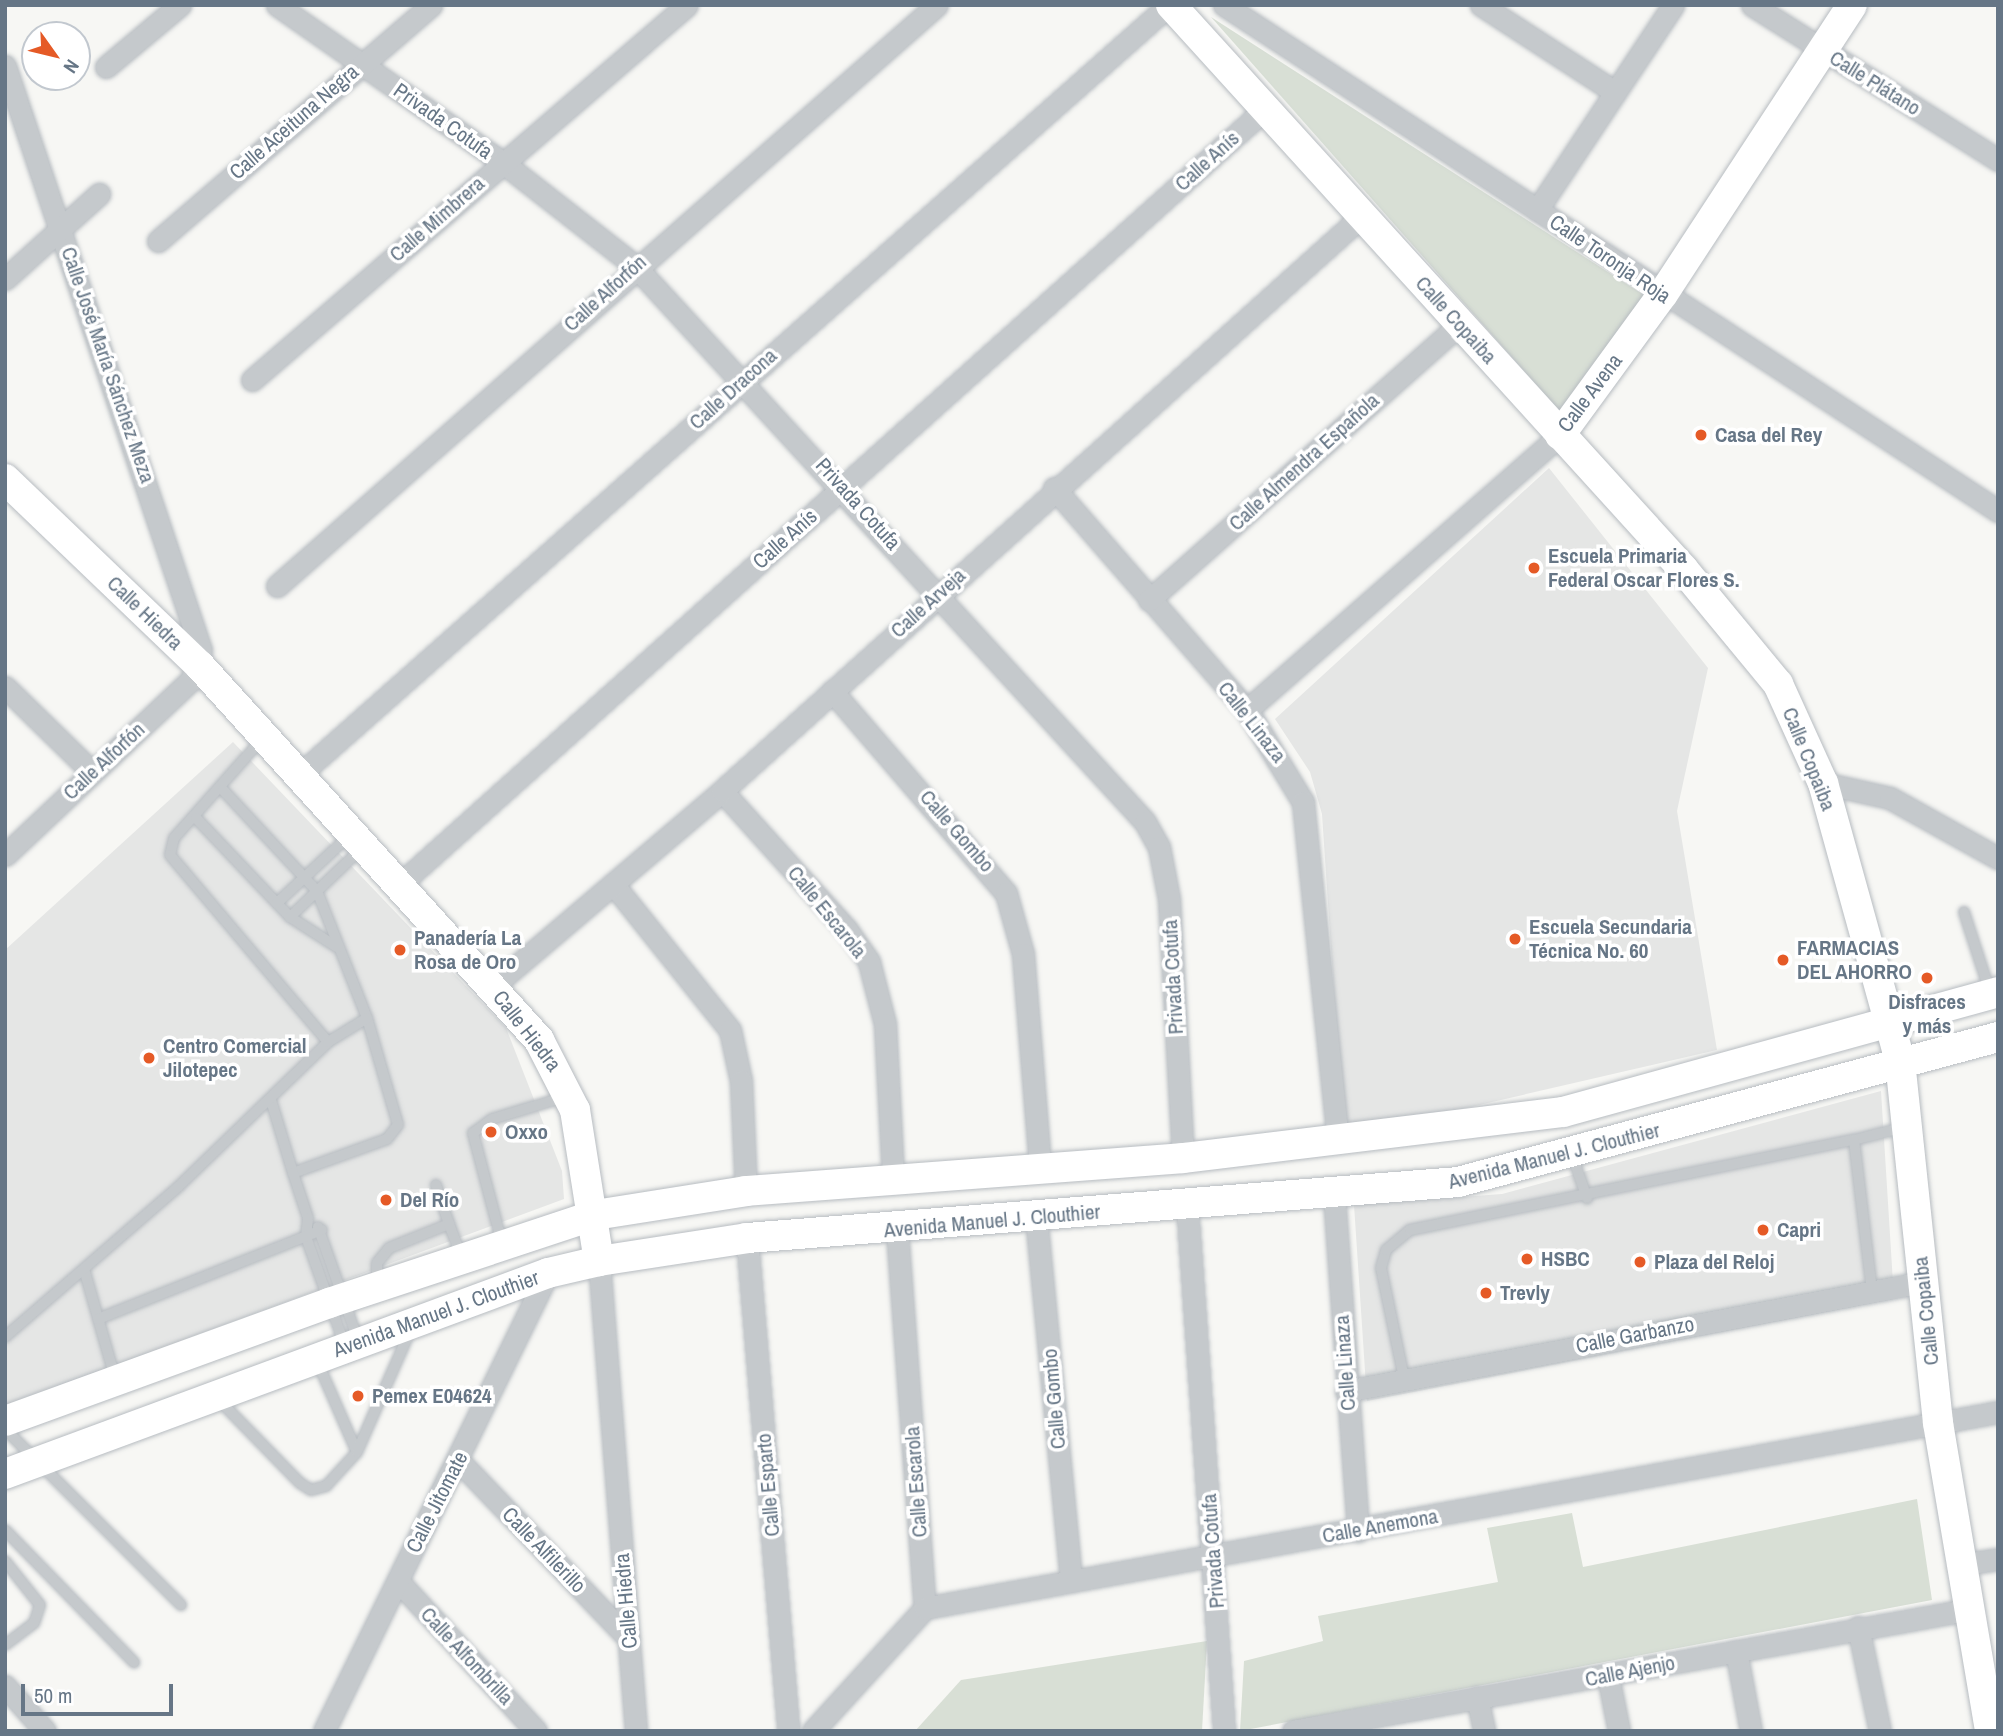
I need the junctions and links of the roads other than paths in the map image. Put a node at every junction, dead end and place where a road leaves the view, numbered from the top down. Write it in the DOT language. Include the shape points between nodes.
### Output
graph roads {
  1 [pos="180,5"];
  2 [pos="276,5"];
  3 [pos="430,5"];
  4 [pos="687,5"];
  5 [pos="937,5"];
  6 [pos="1170,5"];
  7 [pos="1224,5"];
  8 [pos="1481,5"];
  9 [pos="1673,5"];
  10 [pos="1752,5"];
  11 [pos="1852,5"];
  12 [pos="1823,50"];
  13 [pos="360,64"];
  14 [pos="5,66"];
  15 [pos="106,67"];
  16 [pos="1615,92"];
  17 [pos="1265,109"];
  18 [pos="1998,160"];
  19 [pos="502,162"];
  20 [pos="99,194"];
  21 [pos="1537,210"];
  22 [pos="1362,216"];
  23 [pos="61,229"];
  24 [pos="159,241"];
  25 [pos="635,266"];
  26 [pos="6,277"];
  27 [pos="1663,294"];
  28 [pos="1460,324"];
  29 [pos="744,379"];
  30 [pos="252,380"];
  31 [pos="1560,435"];
  32 [pos="5,479"];
  33 [pos="844,487"];
  34 [pos="1054,488"];
  35 [pos="1998,511"];
  36 [pos="276,586"];
  37 [pos="938,595"];
  38 [pos="1149,600"];
  39 [pos="200,666"];
  40 [pos="5,687"];
  41 [pos="832,691"];
  42 [pos="1247,710"];
  43 [pos="263,737"];
  44 [pos="92,772"];
  45 [pos="299,775"];
  46 [pos="1823,783"];
  47 [pos="223,790"];
  48 [pos="722,792"];
  49 [pos="196,818"];
  50 [pos="357,841"];
  51 [pos="5,855"];
  52 [pos="1998,858"];
  53 [pos="304,877"];
  54 [pos="613,884"];
  55 [pos="398,885"];
  56 [pos="317,891"];
  57 [pos="277,903"];
  58 [pos="1964,912"];
  59 [pos="290,917"];
  60 [pos="337,947"];
  61 [pos="492,987"];
  62 [pos="1994,993"];
  63 [pos="367,1018"];
  64 [pos="1890,1022"];
  65 [pos="1998,1037"];
  66 [pos="328,1042"];
  67 [pos="1900,1061"];
  68 [pos="571,1095"];
  69 [pos="271,1100"];
  70 [pos="1563,1112"];
  71 [pos="1907,1127"];
  72 [pos="1338,1138"];
  73 [pos="1854,1140"];
  74 [pos="1572,1155"];
  75 [pos="1183,1158"];
  76 [pos="1040,1167"];
  77 [pos="293,1173"];
  78 [pos="893,1179"];
  79 [pos="436,1185"];
  80 [pos="746,1191"];
  81 [pos="1334,1195"];
  82 [pos="1587,1198"];
  83 [pos="1187,1204"];
  84 [pos="594,1215"];
  85 [pos="1036,1216"];
  86 [pos="308,1218"];
  87 [pos="449,1224"];
  88 [pos="322,1230"];
  89 [pos="897,1230"];
  90 [pos="306,1237"];
  91 [pos="747,1238"];
  92 [pos="502,1244"];
  93 [pos="463,1258"];
  94 [pos="598,1261"];
  95 [pos="84,1269"];
  96 [pos="548,1273"];
  97 [pos="1923,1282"];
  98 [pos="377,1287"];
  99 [pos="1872,1291"];
  100 [pos="335,1301"];
  101 [pos="99,1319"];
  102 [pos="413,1323"];
  103 [pos="5,1337"];
  104 [pos="352,1345"];
  105 [pos="316,1358"];
  106 [pos="115,1378"];
  107 [pos="1404,1378"];
  108 [pos="1346,1391"];
  109 [pos="216,1396"];
  110 [pos="1998,1412"];
  111 [pos="5,1421"];
  112 [pos="1938,1423"];
  113 [pos="5,1429"];
  114 [pos="357,1452"];
  115 [pos="38,1461"];
  116 [pos="459,1461"];
  117 [pos="5,1475"];
  118 [pos="5,1530"];
  119 [pos="1358,1531"];
  120 [pos="1214,1554"];
  121 [pos="1998,1559"];
  122 [pos="5,1560"];
  123 [pos="1957,1565"];
  124 [pos="398,1581"];
  125 [pos="1071,1581"];
  126 [pos="181,1605"];
  127 [pos="925,1608"];
  128 [pos="1966,1610"];
  129 [pos="1858,1627"];
  130 [pos="629,1639"];
  131 [pos="5,1645"];
  132 [pos="1736,1651"];
  133 [pos="134,1662"];
  134 [pos="1608,1676"];
  135 [pos="5,1686"];
  136 [pos="1477,1697"];
  137 [pos="334,1726"];
  138 [pos="1351,1726"];
  139 [pos="45,1731"];
  140 [pos="536,1731"];
  141 [pos="636,1731"];
  142 [pos="788,1731"];
  143 [pos="813,1731"];
  144 [pos="1224,1731"];
  145 [pos="1293,1731"];
  146 [pos="1484,1731"];
  147 [pos="1619,1731"];
  148 [pos="1751,1731"];
  149 [pos="1880,1731"];
  150 [pos="1990,1731"];
  1 -- 15 [label="street"];
  2 -- 13 [label="street, Privada Cotufa"];
  3 -- 13 [label="street, Calle Aceituna Negra"];
  4 -- 19 [label="street, Calle Mimbrera"];
  5 -- 25 [label="street, Calle Alforfón"];
  6 -- 17 [label="main road, Calle Copaiba"];
  6 -- 29 [label="street, Calle Dracona"];
  7 -- 21 [label="street, Calle Toronja Roja"];
  8 -- 16 [label="street"];
  9 -- 16 [label="street"];
  10 -- 12 [label="street, Calle Plátano"];
  11 -- 12 [label="main road, Calle Avena"];
  12 -- 18 [label="street, Calle Plátano"];
  12 -- 27 [label="main road, Calle Avena"];
  13 -- 19 [label="street, Privada Cotufa"];
  13 -- 24 [label="street, Calle Aceituna Negra"];
  14 -- 23 [label="street, Calle José María Sánchez Meza"];
  16 -- 21 [label="street"];
  17 -- 22 [label="main road, Calle Copaiba"];
  17 -- 33 [label="street, Calle Anís"];
  19 -- 25 [label="street, Privada Cotufa"];
  19 -- 30 [label="street, Calle Mimbrera"];
  20 -- 23 [label="street"];
  21 -- 27 [label="street, Calle Toronja Roja"];
  22 -- 28 [label="main road, Calle Copaiba"];
  22 -- 34 [label="street, Calle Arveja"];
  23 -- 26 [label="street"];
  23 -- 39 [label="street, Calle José María Sánchez Meza" via="191,607"];
  25 -- 29 [label="street, Privada Cotufa"];
  25 -- 36 [label="street, Calle Alforfón"];
  27 -- 31 [label="main road, Calle Avena"];
  27 -- 35 [label="street, Calle Toronja Roja"];
  28 -- 31 [label="main road, Calle Copaiba"];
  28 -- 38 [label="street, Calle Almendra Española"];
  29 -- 33 [label="street, Privada Cotufa"];
  29 -- 45 [label="street, Calle Dracona"];
  31 -- 42 [label="street, Calle Avena"];
  31 -- 46 [label="main road, Calle Copaiba" via="1778,684"];
  32 -- 39 [label="main road, Calle Hiedra"];
  33 -- 37 [label="street, Privada Cotufa"];
  33 -- 55 [label="street, Calle Anís"];
  34 -- 37 [label="street, Calle Arveja"];
  34 -- 38 [label="street, Calle Linaza"];
  37 -- 41 [label="street, Calle Arveja"];
  37 -- 75 [label="street, Privada Cotufa" via="1145,822 1159,847 1169,899"];
  38 -- 42 [label="street, Calle Linaza"];
  39 -- 43 [label="main road, Calle Hiedra"];
  39 -- 44 [label="street, Calle Alforfón"];
  40 -- 44 [label="street"];
  41 -- 48 [label="street, Calle Arveja"];
  41 -- 76 [label="street, Calle Gombo" via="1006,893 1023,954"];
  42 -- 72 [label="street, Calle Linaza" via="1303,802"];
  43 -- 45 [label="main road, Calle Hiedra"];
  43 -- 47 [label="lane"];
  44 -- 51 [label="street, Calle Alforfón"];
  45 -- 50 [label="main road, Calle Hiedra"];
  46 -- 52 [label="street" via="1890,798"];
  46 -- 64 [label="main road, Calle Copaiba"];
  47 -- 49 [label="lane"];
  47 -- 53 [label="lane"];
  48 -- 54 [label="street, Calle Arveja"];
  48 -- 78 [label="street, Calle Escarola" via="848,930 869,962 885,1024"];
  49 -- 57 [label="lane"];
  49 -- 66 [label="lane" via="169,847 176,865"];
  50 -- 53 [label="lane"];
  50 -- 55 [label="main road, Calle Hiedra"];
  50 -- 56 [label="lane"];
  53 -- 56 [label="lane"];
  53 -- 57 [label="lane"];
  54 -- 61 [label="street, Calle Arveja"];
  54 -- 80 [label="street" via="730,1030 741,1081"];
  55 -- 61 [label="main road, Calle Hiedra"];
  56 -- 59 [label="lane"];
  56 -- 60 [label="lane"];
  57 -- 59 [label="lane"];
  58 -- 62 [label="lane"];
  59 -- 60 [label="lane"];
  60 -- 63 [label="lane"];
  61 -- 68 [label="main road, Calle Hiedra" via="539,1041"];
  62 -- 64 [label="main road, Avenida Manuel J. Clouthier"];
  63 -- 66 [label="lane"];
  63 -- 77 [label="lane" via="398,1125 387,1139"];
  64 -- 67 [label="main road, Calle Copaiba"];
  64 -- 70 [label="main road, Avenida Manuel J. Clouthier"];
  65 -- 67 [label="main road, Avenida Manuel J. Clouthier"];
  66 -- 69 [label="lane"];
  67 -- 71 [label="main road, Calle Copaiba"];
  67 -- 74 [label="main road, Avenida Manuel J. Clouthier"];
  68 -- 84 [label="main road, Calle Hiedra"];
  68 -- 92 [label="lane" via="492,1119 473,1133"];
  69 -- 77 [label="lane"];
  69 -- 95 [label="lane"];
  70 -- 72 [label="main road, Avenida Manuel J. Clouthier"];
  70 -- 74 [label="main road"];
  71 -- 73 [label="lane"];
  71 -- 97 [label="main road, Calle Copaiba"];
  72 -- 75 [label="main road, Avenida Manuel J. Clouthier"];
  73 -- 82 [label="lane"];
  73 -- 99 [label="lane"];
  74 -- 81 [label="main road, Avenida Manuel J. Clouthier" via="1458,1182"];
  74 -- 82 [label="lane"];
  75 -- 76 [label="main road, Avenida Manuel J. Clouthier"];
  76 -- 78 [label="main road, Avenida Manuel J. Clouthier"];
  77 -- 86 [label="lane"];
  78 -- 80 [label="main road, Avenida Manuel J. Clouthier"];
  79 -- 87 [label="lane"];
  80 -- 84 [label="main road, Avenida Manuel J. Clouthier"];
  81 -- 83 [label="main road, Avenida Manuel J. Clouthier"];
  81 -- 108 [label="street, Calle Linaza"];
  82 -- 107 [label="lane" via="1396,1238 1381,1268"];
  83 -- 85 [label="main road, Avenida Manuel J. Clouthier"];
  83 -- 120 [label="street, Privada Cotufa"];
  84 -- 92 [label="main road, Avenida Manuel J. Clouthier"];
  84 -- 94 [label="main road, Calle Hiedra"];
  85 -- 89 [label="main road, Avenida Manuel J. Clouthier"];
  85 -- 125 [label="street, Calle Gombo"];
  86 -- 88 [label="lane"];
  86 -- 90 [label="lane"];
  87 -- 93 [label="lane"];
  87 -- 98 [label="lane" via="381,1254"];
  88 -- 90 [label="lane"];
  88 -- 100 [label="lane"];
  89 -- 91 [label="main road, Avenida Manuel J. Clouthier"];
  89 -- 127 [label="street, Calle Escarola"];
  90 -- 100 [label="lane"];
  90 -- 101 [label="lane"];
  91 -- 94 [label="main road, Avenida Manuel J. Clouthier"];
  91 -- 142 [label="street, Calle Esparto"];
  92 -- 93 [label="main road, Avenida Manuel J. Clouthier"];
  93 -- 98 [label="main road, Avenida Manuel J. Clouthier"];
  94 -- 96 [label="main road, Avenida Manuel J. Clouthier"];
  94 -- 130 [label="street, Calle Hiedra"];
  95 -- 101 [label="lane"];
  95 -- 103 [label="lane"];
  96 -- 102 [label="main road, Avenida Manuel J. Clouthier"];
  96 -- 116 [label="street, Calle Jitomate"];
  97 -- 99 [label="street, Calle Garbanzo"];
  97 -- 112 [label="main road, Calle Copaiba"];
  98 -- 100 [label="main road, Avenida Manuel J. Clouthier"];
  99 -- 107 [label="street, Calle Garbanzo"];
  100 -- 104 [label="lane"];
  100 -- 106 [label="main road, Avenida Manuel J. Clouthier"];
  101 -- 106 [label="lane"];
  102 -- 104 [label="main road, Avenida Manuel J. Clouthier"];
  102 -- 114 [label="lane"];
  104 -- 105 [label="main road, Avenida Manuel J. Clouthier"];
  105 -- 109 [label="main road, Avenida Manuel J. Clouthier"];
  105 -- 114 [label="lane"];
  106 -- 111 [label="main road, Avenida Manuel J. Clouthier"];
  107 -- 108 [label="street, Calle Garbanzo"];
  108 -- 119 [label="street, Calle Linaza"];
  109 -- 114 [label="lane" via="311,1490 326,1486"];
  109 -- 115 [label="main road, Avenida Manuel J. Clouthier"];
  110 -- 112 [label="street, Calle Anemona"];
  112 -- 119 [label="street, Calle Anemona"];
  112 -- 123 [label="main road, Calle Copaiba"];
  113 -- 115 [label="lane"];
  115 -- 117 [label="main road, Avenida Manuel J. Clouthier"];
  115 -- 126 [label="lane"];
  116 -- 124 [label="street, Calle Jitomate"];
  116 -- 130 [label="street, Calle Alfilerillo"];
  118 -- 133 [label="lane"];
  119 -- 120 [label="street, Calle Anemona"];
  120 -- 125 [label="street, Calle Anemona"];
  120 -- 144 [label="street, Privada Cotufa"];
  121 -- 123 [label="street"];
  122 -- 131 [label="lane" via="40,1605 34,1623"];
  123 -- 128 [label="main road, Calle Copaiba"];
  124 -- 137 [label="street, Calle Jitomate"];
  124 -- 140 [label="street, Calle Alfombrilla"];
  125 -- 127 [label="street, Calle Anemona"];
  127 -- 143 [label="street"];
  128 -- 129 [label="street, Calle Ajenjo"];
  128 -- 150 [label="main road, Calle Copaiba"];
  129 -- 132 [label="street, Calle Ajenjo"];
  129 -- 149 [label="street"];
  130 -- 141 [label="street, Calle Hiedra"];
  132 -- 134 [label="street, Calle Ajenjo"];
  132 -- 148 [label="street"];
  134 -- 136 [label="street, Calle Ajenjo"];
  134 -- 147 [label="street"];
  135 -- 139 [label="street"];
  136 -- 138 [label="street, Calle Ajenjo"];
  136 -- 146 [label="street"];
  138 -- 145 [label="street, Calle Ajenjo"];
}
